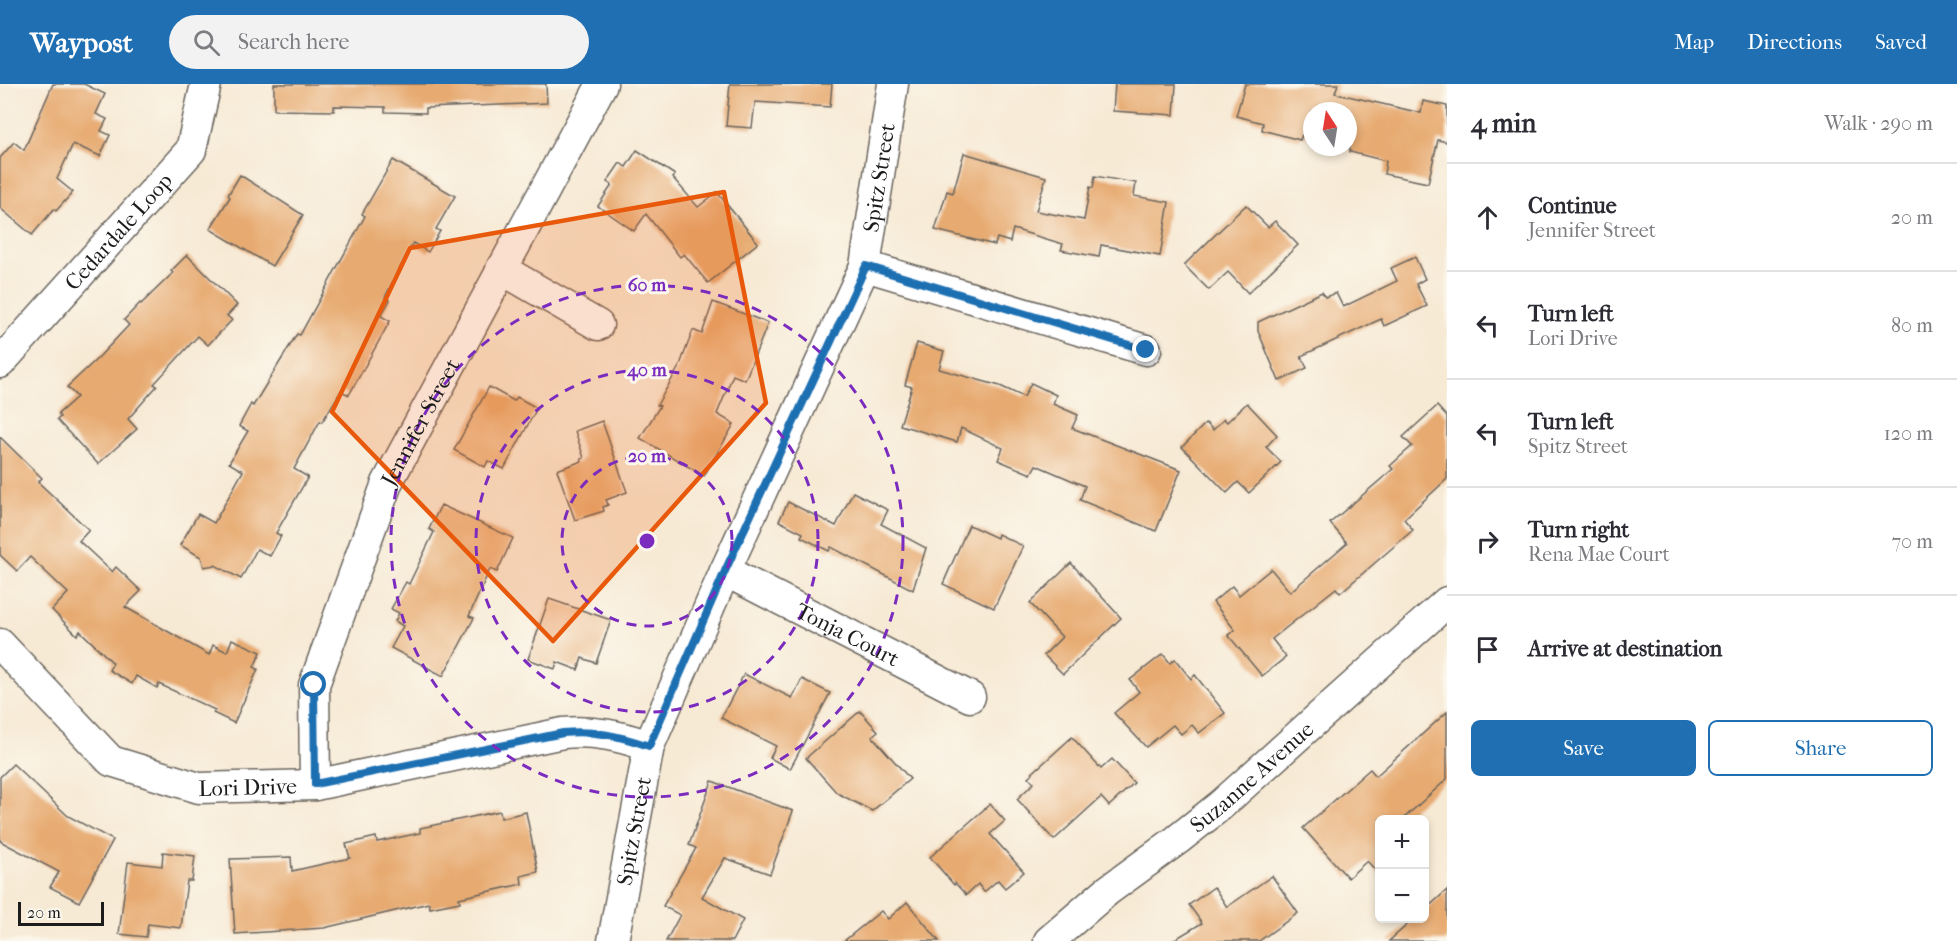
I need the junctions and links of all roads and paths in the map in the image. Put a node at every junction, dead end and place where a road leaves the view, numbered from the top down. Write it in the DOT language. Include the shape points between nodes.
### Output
graph roads {
  1 [pos="206,84"];
  2 [pos="602,84"];
  3 [pos="893,84"];
  4 [pos="866,266"];
  5 [pos="501,269"];
  6 [pos="598,325"];
  7 [pos="1146,350"];
  8 [pos="0,363"];
  9 [pos="725,571"];
  10 [pos="1447,602"];
  11 [pos="0,644"];
  12 [pos="970,697"];
  13 [pos="649,746"];
  14 [pos="315,784"];
  15 [pos="613,941"];
  16 [pos="1049,941"];
  1 -- 8 [label="street, Cedardale Loop" via="191,150"];
  2 -- 5 [label="street, Jennifer Street"];
  3 -- 4 [label="street, Spitz Street"];
  4 -- 7 [label="street"];
  4 -- 9 [label="street, Spitz Street"];
  5 -- 6 [label="street"];
  5 -- 14 [label="street, Jennifer Street" via="387,483 314,685"];
  9 -- 12 [label="street, Tonja Court"];
  9 -- 13 [label="street, Spitz Street"];
  10 -- 16 [label="street, Suzanne Avenue" via="1221,805 1107,891"];
  11 -- 14 [label="street, Lori Drive" via="111,761 199,788"];
  13 -- 14 [label="street, Lori Drive" via="613,735 579,731"];
  13 -- 15 [label="street, Spitz Street"];
}
